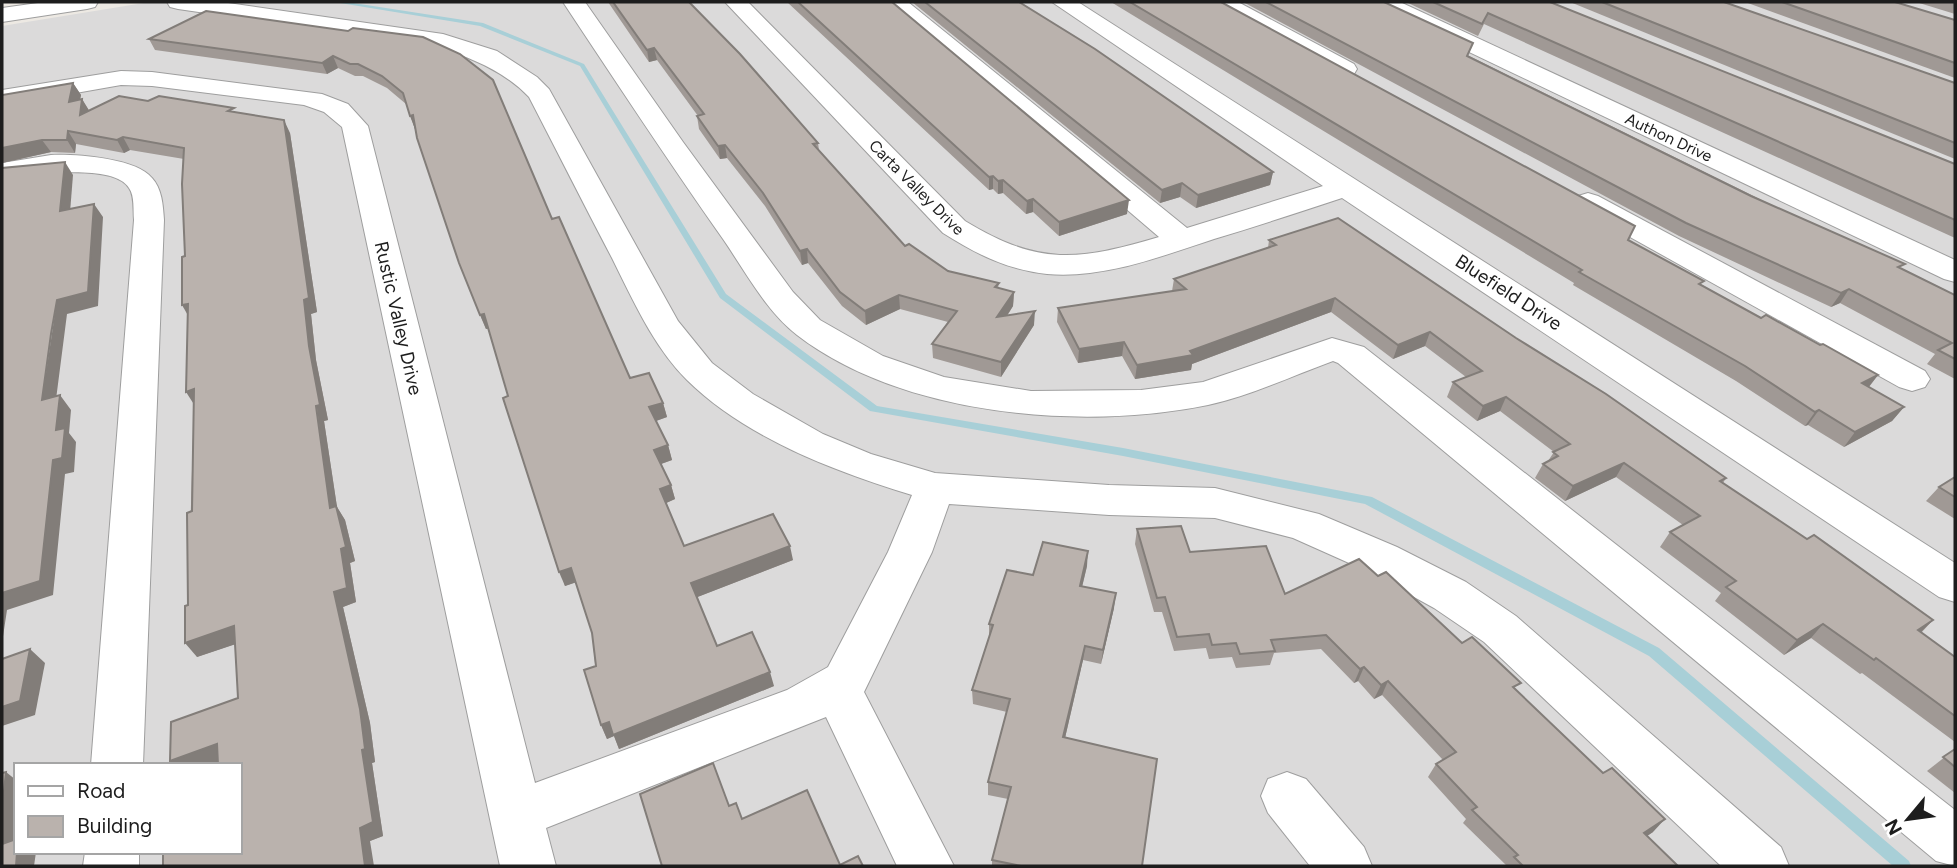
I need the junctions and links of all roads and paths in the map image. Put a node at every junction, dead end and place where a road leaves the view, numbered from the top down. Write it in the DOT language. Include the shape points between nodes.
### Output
graph roads {
  1 [pos="87,2"];
  2 [pos="178,2"];
  3 [pos="574,2"];
  4 [pos="736,2"];
  5 [pos="895,2"];
  6 [pos="1063,2"];
  7 [pos="1222,2"];
  8 [pos="1383,2"];
  9 [pos="2,15"];
  10 [pos="1367,81"];
  11 [pos="2,98"];
  12 [pos="2,172"];
  13 [pos="1349,187"];
  14 [pos="1561,187"];
  15 [pos="1182,240"];
  16 [pos="1955,272"];
  17 [pos="1912,379"];
  18 [pos="935,488"];
  19 [pos="1955,585"];
  20 [pos="836,687"];
  21 [pos="117,763"];
  22 [pos="1287,796"];
  23 [pos="516,815"];
  24 [pos="1955,843"];
  25 [pos="528,866"];
  26 [pos="926,866"];
  27 [pos="1344,866"];
  28 [pos="1760,866"];
  1 -- 9 [label="street"];
  2 -- 18 [label="street" via="395,32 489,56 540,94 663,325 699,371 740,404 809,443"];
  3 -- 24 [label="street" via="781,299 808,327 870,364 939,388 1031,403 1141,402 1208,393 1332,349 1351,355"];
  4 -- 15 [label="street, Carta Valley Drive" via="954,227 988,250 1045,265 1076,266 1119,260"];
  5 -- 15 [label="street"];
  6 -- 13 [label="street, Bluefield Drive"];
  7 -- 10 [label="street"];
  8 -- 16 [label="street, Authon Drive"];
  11 -- 23 [label="street, Rustic Valley Drive" via="121,78 152,79 304,97 344,112 355,127"];
  12 -- 21 [label="street" via="69,163 125,173 141,181 146,196 149,220"];
  13 -- 15 [label="street, Carta Valley Drive"];
  13 -- 19 [label="street, Bluefield Drive"];
  14 -- 17 [label="street"];
  18 -- 20 [label="street" via="910,552 845,681"];
  18 -- 28 [label="street" via="1215,503 1304,525 1382,559 1450,595 1500,629"];
  20 -- 23 [label="street" via="804,705"];
  20 -- 26 [label="street"];
  22 -- 27 [label="street"];
  23 -- 25 [label="street, Rustic Valley Drive"];
}
